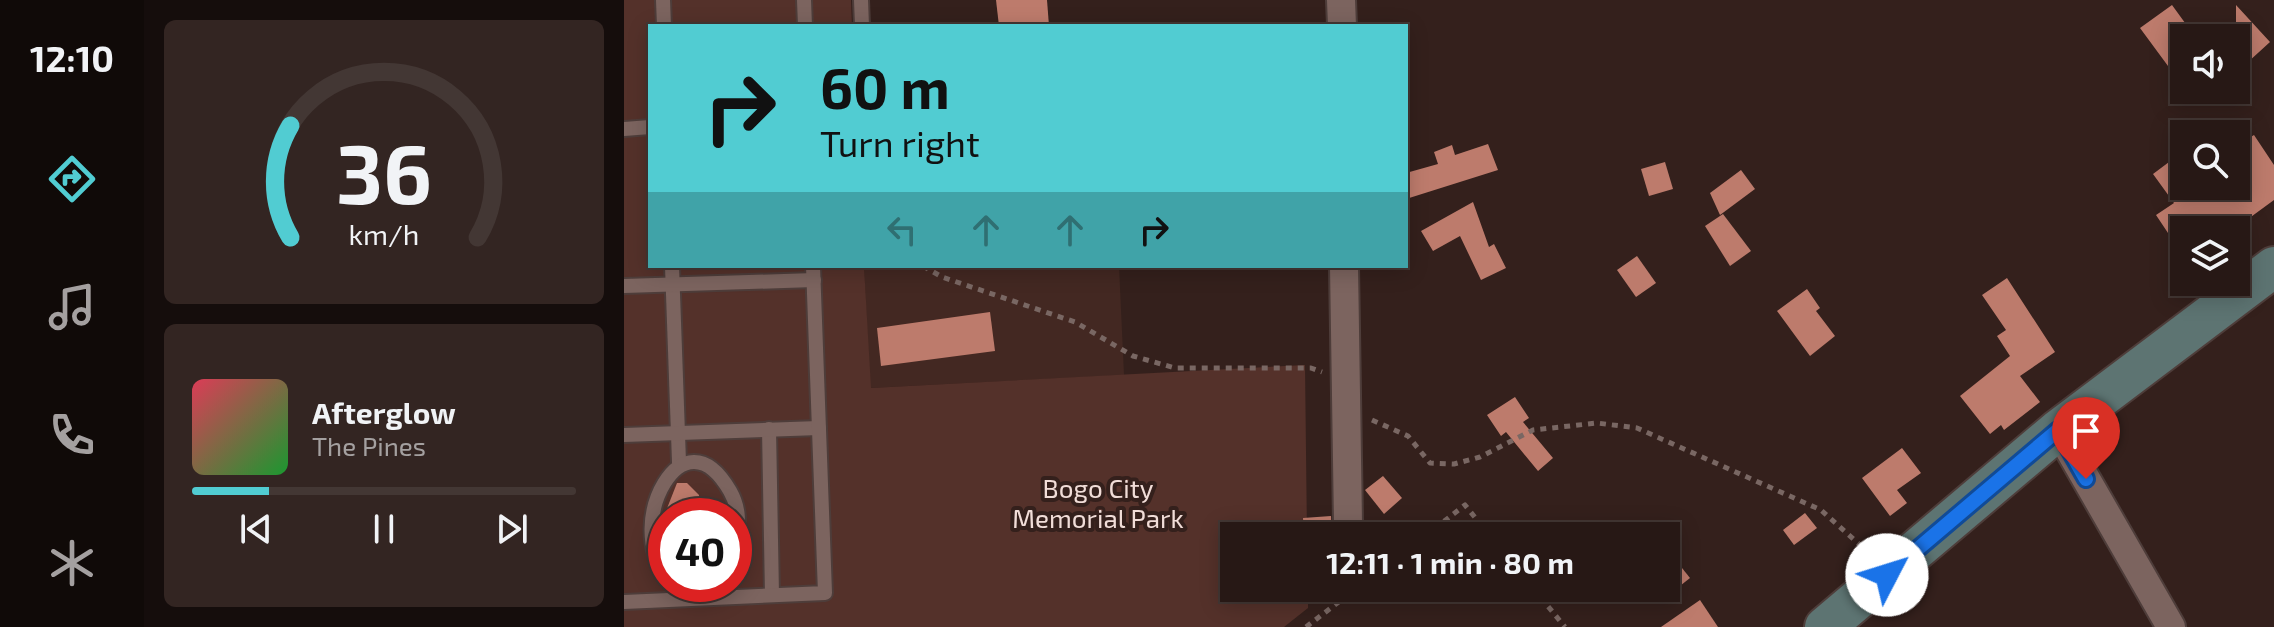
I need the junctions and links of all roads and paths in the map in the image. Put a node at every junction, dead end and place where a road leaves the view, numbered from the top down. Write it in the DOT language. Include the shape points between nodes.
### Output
graph roads {
  1 [pos="663,0"];
  2 [pos="804,0"];
  3 [pos="861,0"];
  4 [pos="1341,0"];
  5 [pos="664,24"];
  6 [pos="805,24"];
  7 [pos="862,24"];
  8 [pos="1342,24"];
  9 [pos="648,127"];
  10 [pos="624,129"];
  11 [pos="2274,267"];
  12 [pos="672,268"];
  13 [pos="926,268"];
  14 [pos="1344,268"];
  15 [pos="814,273"];
  16 [pos="673,285"];
  17 [pos="624,286"];
  18 [pos="1345,400"];
  19 [pos="819,428"];
  20 [pos="769,429"];
  21 [pos="2058,430"];
  22 [pos="678,433"];
  23 [pos="624,435"];
  24 [pos="679,462"];
  25 [pos="654,471"];
  26 [pos="732,498"];
  27 [pos="1348,522"];
  28 [pos="1443,522"];
  29 [pos="1479,522"];
  30 [pos="639,554"];
  31 [pos="648,560"];
  32 [pos="1887,575"];
  33 [pos="752,594"];
  34 [pos="772,595"];
  35 [pos="648,598"];
  36 [pos="624,602"];
  37 [pos="1339,602"];
  38 [pos="1544,602"];
  39 [pos="1306,627"];
  40 [pos="1565,627"];
  41 [pos="1825,627"];
  42 [pos="2171,627"];
  1 -- 5 [label="lane"];
  2 -- 6 [label="lane"];
  3 -- 7 [label="lane"];
  4 -- 8 [label="street"];
  9 -- 10 [label="lane"];
  11 -- 21 [label="street"];
  12 -- 16 [label="lane"];
  13 -- 18 [label="path" via="1075,322 1133,356 1175,368 1311,368 1337,377"];
  14 -- 18 [label="street"];
  15 -- 16 [label="lane"];
  15 -- 19 [label="lane"];
  16 -- 17 [label="lane"];
  16 -- 22 [label="lane"];
  18 -- 27 [label="street"];
  18 -- 32 [label="path" via="1361,415 1408,436 1430,463 1480,457 1533,430 1597,423 1637,428 1821,510 1856,537"];
  19 -- 20 [label="lane"];
  19 -- 34 [label="lane" via="825,593"];
  20 -- 22 [label="lane"];
  20 -- 34 [label="lane"];
  21 -- 32 [label="street"];
  21 -- 42 [label="street"];
  22 -- 23 [label="lane"];
  22 -- 24 [label="lane"];
  24 -- 25 [label="lane"];
  24 -- 26 [label="lane" via="696,464 726,483"];
  28 -- 29 [label="path" via="1465,505"];
  30 -- 31 [label="lane"];
  32 -- 41 [label="street"];
  33 -- 34 [label="lane"];
  35 -- 36 [label="lane"];
  37 -- 39 [label="path"];
  38 -- 40 [label="path"];
}
